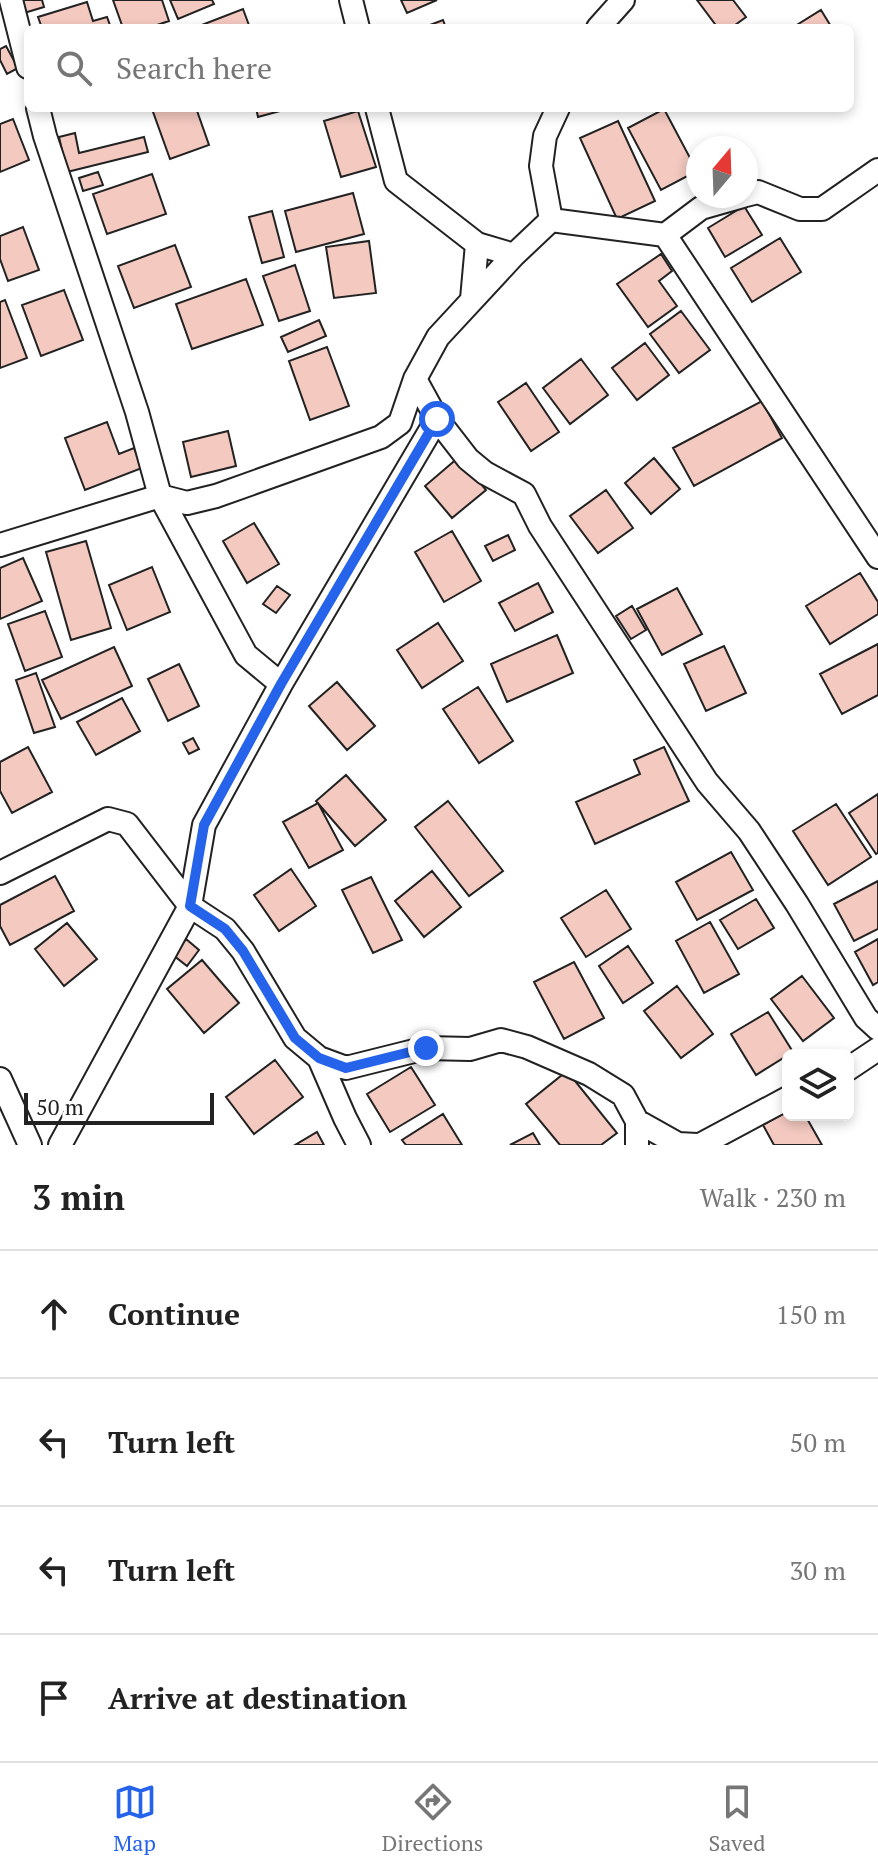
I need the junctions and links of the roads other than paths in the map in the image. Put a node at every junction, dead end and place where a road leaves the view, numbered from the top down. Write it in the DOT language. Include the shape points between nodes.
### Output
graph roads {
  1 [pos="11,0"];
  2 [pos="351,0"];
  3 [pos="623,0"];
  4 [pos="357,24"];
  5 [pos="602,24"];
  6 [pos="24,51"];
  7 [pos="39,112"];
  8 [pos="378,112"];
  9 [pos="556,112"];
  10 [pos="878,170"];
  11 [pos="758,192"];
  12 [pos="701,208"];
  13 [pos="551,220"];
  14 [pos="665,235"];
  15 [pos="477,244"];
  16 [pos="514,255"];
  17 [pos="472,299"];
  18 [pos="415,379"];
  19 [pos="437,419"];
  20 [pos="400,423"];
  21 [pos="160,496"];
  22 [pos="0,545"];
  23 [pos="878,557"];
  24 [pos="281,684"];
  25 [pos="0,873"];
  26 [pos="190,906"];
  27 [pos="878,1029"];
  28 [pos="878,1049"];
  29 [pos="319,1058"];
  30 [pos="854,1065"];
  31 [pos="0,1081"];
  32 [pos="782,1101"];
  33 [pos="637,1121"];
  34 [pos="30,1145"];
  35 [pos="60,1145"];
  36 [pos="359,1145"];
  37 [pos="637,1145"];
  38 [pos="699,1145"];
  1 -- 6 [label="street"];
  2 -- 4 [label="street"];
  3 -- 5 [label="street"];
  7 -- 21 [label="street"];
  8 -- 15 [label="street" via="396,181"];
  9 -- 13 [label="street" via="545,136 541,166"];
  10 -- 11 [label="street" via="822,209 800,209"];
  12 -- 14 [label="street"];
  13 -- 14 [label="street"];
  13 -- 16 [label="street"];
  14 -- 23 [label="street"];
  15 -- 16 [label="street"];
  15 -- 17 [label="street"];
  16 -- 17 [label="street"];
  17 -- 18 [label="street" via="438,337"];
  18 -- 19 [label="street"];
  18 -- 20 [label="street"];
  19 -- 20 [label="street"];
  19 -- 24 [label="street"];
  19 -- 27 [label="street" via="468,459 524,494 707,782 749,831 866,1018"];
  20 -- 21 [label="street" via="381,437 216,496 187,503"];
  21 -- 22 [label="street"];
  21 -- 24 [label="street" via="246,655"];
  24 -- 26 [label="street" via="204,825"];
  25 -- 26 [label="street" via="108,819 127,824"];
  26 -- 29 [label="street" via="225,929 295,1038"];
  26 -- 35 [label="street"];
  28 -- 30 [label="street"];
  29 -- 33 [label="street" via="346,1068 426,1048 470,1049 501,1040 589,1074 623,1095"];
  29 -- 36 [label="street"];
  31 -- 34 [label="street"];
  32 -- 38 [label="street"];
  33 -- 37 [label="street"];
  33 -- 38 [label="street" via="678,1144"];
}
